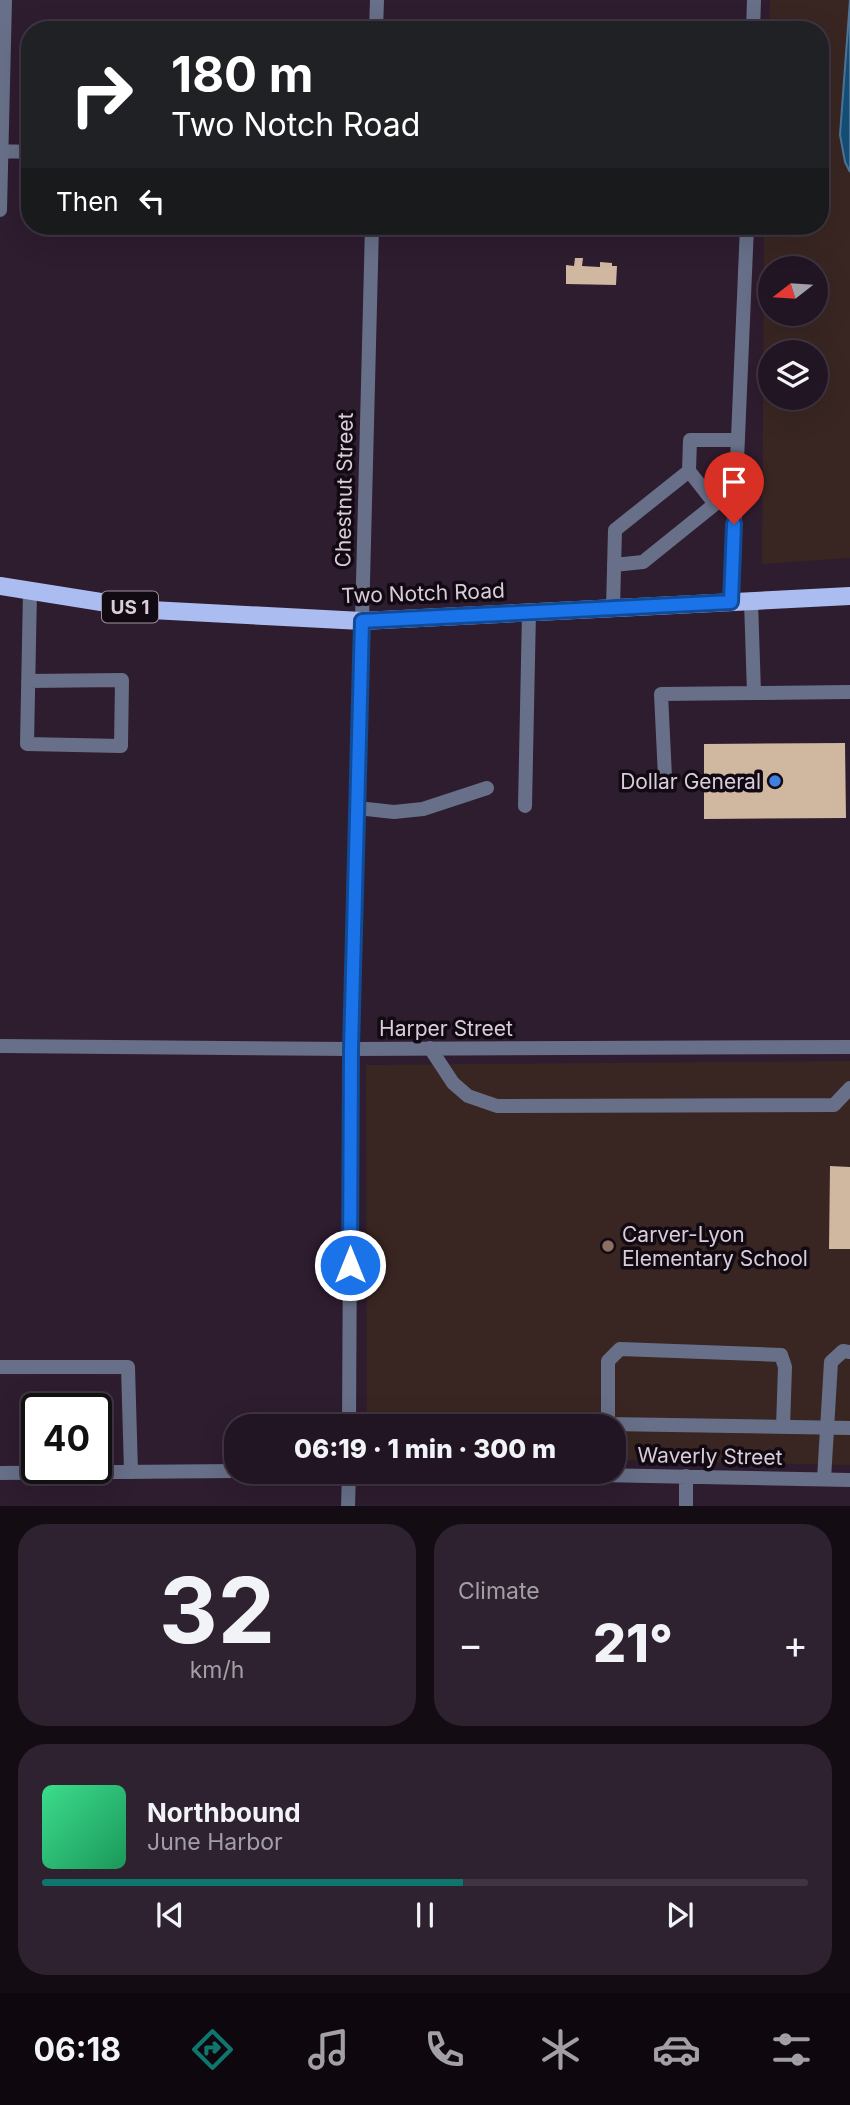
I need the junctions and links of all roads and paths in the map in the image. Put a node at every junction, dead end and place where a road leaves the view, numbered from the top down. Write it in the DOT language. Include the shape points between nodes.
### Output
graph roads {
  1 [pos="5,0"];
  2 [pos="377,0"];
  3 [pos="754,0"];
  4 [pos="376,21"];
  5 [pos="753,21"];
  6 [pos="1,151"];
  7 [pos="21,152"];
  8 [pos="0,210"];
  9 [pos="372,235"];
  10 [pos="747,235"];
  11 [pos="737,440"];
  12 [pos="689,471"];
  13 [pos="715,503"];
  14 [pos="735,504"];
  15 [pos="614,565"];
  16 [pos="0,586"];
  17 [pos="30,591"];
  18 [pos="850,596"];
  19 [pos="751,601"];
  20 [pos="731,602"];
  21 [pos="613,608"];
  22 [pos="529,612"];
  23 [pos="362,621"];
  24 [pos="28,681"];
  25 [pos="850,692"];
  26 [pos="754,693"];
  27 [pos="664,777"];
  28 [pos="487,788"];
  29 [pos="525,806"];
  30 [pos="357,808"];
  31 [pos="0,1046"];
  32 [pos="430,1048"];
  33 [pos="850,1048"];
  34 [pos="351,1049"];
  35 [pos="850,1088"];
  36 [pos="850,1352"];
  37 [pos="0,1367"];
  38 [pos="349,1414"];
  39 [pos="608,1414"];
  40 [pos="626,1425"];
  41 [pos="783,1427"];
  42 [pos="827,1428"];
  43 [pos="850,1428"];
  44 [pos="224,1471"];
  45 [pos="131,1472"];
  46 [pos="0,1473"];
  47 [pos="626,1474"];
  48 [pos="686,1476"];
  49 [pos="824,1479"];
  50 [pos="850,1480"];
  51 [pos="349,1484"];
  52 [pos="348,1506"];
  53 [pos="686,1506"];
  1 -- 6 [label="street"];
  2 -- 4 [label="street"];
  3 -- 5 [label="street"];
  6 -- 7 [label="street"];
  6 -- 8 [label="street"];
  9 -- 23 [label="street, Chestnut Street"];
  10 -- 11 [label="street"];
  11 -- 12 [label="street" via="690,440"];
  11 -- 14 [label="street"];
  12 -- 13 [label="street"];
  12 -- 15 [label="street" via="666,497 615,530"];
  13 -- 14 [label="street"];
  13 -- 15 [label="street" via="685,522 643,562"];
  14 -- 20 [label="street"];
  15 -- 21 [label="street"];
  16 -- 17 [label="main road, Two Notch Road / US 1"];
  17 -- 23 [label="main road, Two Notch Road / US 1" via="151,610"];
  17 -- 24 [label="street"];
  18 -- 19 [label="main road, Two Notch Road / US 1"];
  19 -- 20 [label="main road, Two Notch Road / US 1"];
  19 -- 26 [label="street"];
  20 -- 21 [label="main road, Two Notch Road / US 1"];
  21 -- 22 [label="main road, Two Notch Road / US 1"];
  22 -- 23 [label="main road, Two Notch Road / US 1"];
  22 -- 29 [label="street"];
  23 -- 30 [label="street, Chestnut Street"];
  24 -- 24 [label="street" via="27,744 121,746 122,680"];
  25 -- 26 [label="street"];
  26 -- 27 [label="street" via="661,694"];
  28 -- 30 [label="street" via="423,809"];
  30 -- 34 [label="street, Chestnut Street"];
  31 -- 34 [label="street, Harper Street"];
  32 -- 33 [label="street, Harper Street"];
  32 -- 34 [label="street, Harper Street"];
  32 -- 35 [label="street" via="453,1083 468,1096 497,1106 834,1105"];
  34 -- 38 [label="street, Chestnut Street"];
  36 -- 42 [label="street" via="831,1362"];
  37 -- 45 [label="street" via="128,1367"];
  39 -- 41 [label="street" via="608,1361 620,1349 781,1355 785,1367"];
  40 -- 41 [label="street"];
  41 -- 42 [label="street"];
  42 -- 43 [label="street"];
  42 -- 49 [label="street"];
  44 -- 45 [label="street"];
  45 -- 46 [label="street"];
  47 -- 48 [label="street, Waverly Street"];
  48 -- 49 [label="street, Waverly Street"];
  48 -- 53 [label="street"];
  49 -- 50 [label="street, Waverly Street"];
  51 -- 52 [label="street"];
}
